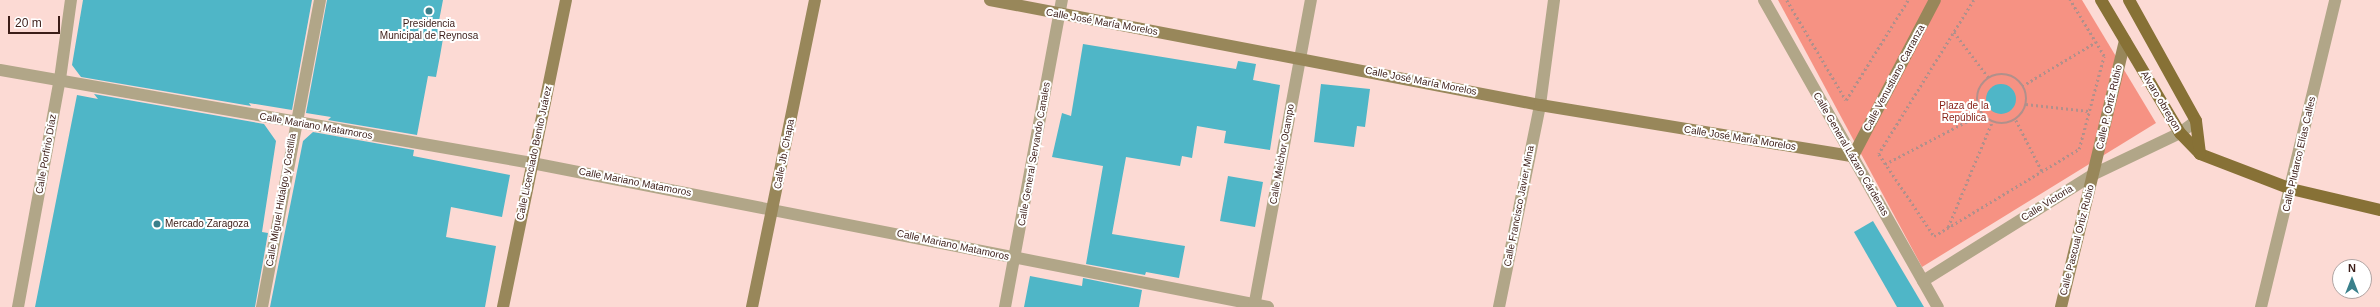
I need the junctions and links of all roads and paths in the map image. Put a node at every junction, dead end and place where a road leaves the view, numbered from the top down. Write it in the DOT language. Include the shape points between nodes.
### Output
graph roads {
  1 [pos="71,0"];
  2 [pos="320,0"];
  3 [pos="566,0"];
  4 [pos="815,0"];
  5 [pos="990,0"];
  6 [pos="1062,0"];
  7 [pos="1310,0"];
  8 [pos="1554,0"];
  9 [pos="1764,0"];
  10 [pos="1787,0"];
  11 [pos="1908,0"];
  12 [pos="1936,0"];
  13 [pos="1974,0"];
  14 [pos="2070,0"];
  15 [pos="2101,0"];
  16 [pos="2129,0"];
  17 [pos="2335,0"];
  18 [pos="1060,15"];
  19 [pos="1954,32"];
  20 [pos="2125,41"];
  21 [pos="2096,42"];
  22 [pos="1300,58"];
  23 [pos="0,70"];
  24 [pos="1989,78"];
  25 [pos="60,79"];
  26 [pos="2022,86"];
  27 [pos="1540,104"];
  28 [pos="2026,104"];
  29 [pos="2089,112"];
  30 [pos="1982,114"];
  31 [pos="2016,120"];
  32 [pos="2196,121"];
  33 [pos="1992,122"];
  34 [pos="296,123"];
  35 [pos="2180,133"];
  36 [pos="2200,154"];
  37 [pos="1852,156"];
  38 [pos="532,163"];
  39 [pos="1885,164"];
  40 [pos="2042,172"];
  41 [pos="2094,174"];
  42 [pos="2291,189"];
  43 [pos="773,209"];
  44 [pos="2380,210"];
  45 [pos="1948,228"];
  46 [pos="1015,258"];
  47 [pos="1923,281"];
  48 [pos="1254,306"];
  49 [pos="18,307"];
  50 [pos="262,307"];
  51 [pos="503,307"];
  52 [pos="752,307"];
  53 [pos="1005,307"];
  54 [pos="1268,307"];
  55 [pos="1499,307"];
  56 [pos="1938,307"];
  57 [pos="2061,307"];
  58 [pos="2261,307"];
  1 -- 25 [label="street, Calle Porfirio Díaz"];
  2 -- 34 [label="street, Calle Miguel Hidalgo y Costilla"];
  3 -- 38 [label="main road, Calle Licenciado Benito Juárez"];
  4 -- 43 [label="main road, Calle Jb. Chapa"];
  5 -- 18 [label="main road, Calle José María Morelos"];
  6 -- 18 [label="street, Calle General Servando Canales"];
  7 -- 22 [label="street, Calle Melchor Ocampo"];
  8 -- 27 [label="street, Calle Francisco Javier Mina"];
  9 -- 37 [label="street, Calle General Lázaro Cárdenas"];
  10 -- 11 [label="path" via="1846,100"];
  12 -- 37 [label="main road, Calle Venustiano Carranza"];
  13 -- 19 [label="path"];
  14 -- 21 [label="path"];
  15 -- 20 [label="main road, Alvaro obregon"];
  16 -- 32 [label="main road, Alvaro obregon"];
  17 -- 42 [label="street, Calle Plutarco Elías Calles"];
  18 -- 22 [label="main road, Calle José María Morelos"];
  18 -- 46 [label="street, Calle General Servando Canales"];
  19 -- 24 [label="path"];
  19 -- 39 [label="path" via="1879,154"];
  20 -- 35 [label="main road, Alvaro obregon"];
  20 -- 41 [label="main road, Calle P. Ortiz Rubio"];
  21 -- 26 [label="path"];
  21 -- 29 [label="path" via="2104,56"];
  22 -- 27 [label="main road, Calle José María Morelos"];
  22 -- 48 [label="street, Calle Melchor Ocampo"];
  23 -- 25 [label="street, Calle Mariano Matamoros"];
  24 -- 26 [label="path" via="2003,75 2017,80"];
  24 -- 30 [label="path" via="1978,91 1978,107"];
  25 -- 34 [label="street, Calle Mariano Matamoros"];
  25 -- 49 [label="street, Calle Porfirio Díaz"];
  26 -- 28 [label="path"];
  27 -- 37 [label="main road, Calle José María Morelos"];
  27 -- 55 [label="street, Calle Francisco Javier Mina"];
  28 -- 29 [label="path"];
  28 -- 31 [label="path"];
  29 -- 40 [label="path" via="2079,149"];
  30 -- 33 [label="path"];
  30 -- 39 [label="path"];
  31 -- 33 [label="path" via="2009,123"];
  31 -- 40 [label="path"];
  32 -- 35 [label="street, Calle Victoria"];
  32 -- 36 [label="main road, Alvaro obregon"];
  33 -- 45 [label="path"];
  34 -- 38 [label="street, Calle Mariano Matamoros"];
  34 -- 50 [label="street, Calle Miguel Hidalgo y Costilla"];
  35 -- 36 [label="main road, Alvaro obregon"];
  35 -- 41 [label="street, Calle Victoria"];
  36 -- 42 [label="main road"];
  37 -- 47 [label="street, Calle General Lázaro Cárdenas"];
  38 -- 43 [label="street, Calle Mariano Matamoros"];
  38 -- 51 [label="main road, Calle Licenciado Benito Juárez"];
  39 -- 45 [label="path" via="1934,236"];
  40 -- 45 [label="path"];
  41 -- 47 [label="street, Calle Victoria"];
  41 -- 57 [label="main road, Calle Pascual Ortiz Rubio"];
  42 -- 44 [label="main road"];
  42 -- 58 [label="street, Calle Plutarco Elías Calles"];
  43 -- 46 [label="street, Calle Mariano Matamoros"];
  43 -- 52 [label="main road, Calle Jb. Chapa"];
  46 -- 48 [label="street, Calle Mariano Matamoros"];
  46 -- 53 [label="street, Calle General Servando Canales"];
  47 -- 56 [label="street, Calle General Lázaro Cárdenas"];
  48 -- 54 [label="street, Calle Mariano Matamoros"];
}
